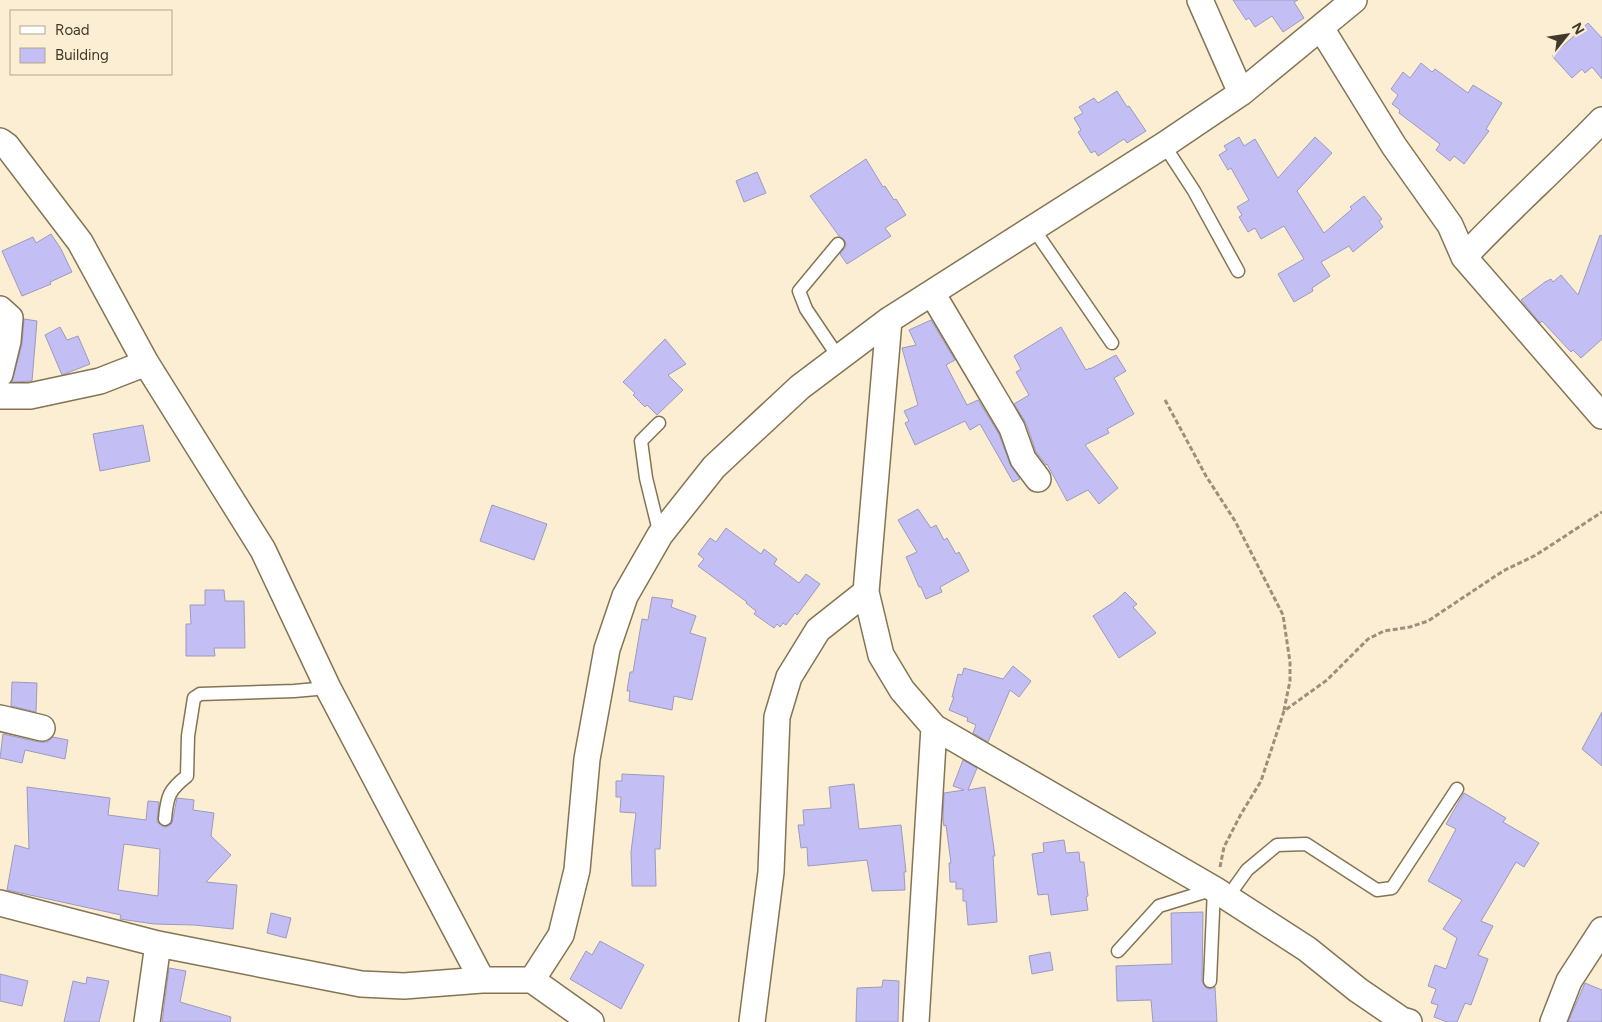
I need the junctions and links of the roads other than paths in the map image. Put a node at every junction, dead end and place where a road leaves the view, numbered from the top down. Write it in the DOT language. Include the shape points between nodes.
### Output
graph roads {
  1 [pos="1200,0"];
  2 [pos="1354,0"];
  3 [pos="1321,28"];
  4 [pos="1241,93"];
  5 [pos="1602,120"];
  6 [pos="0,141"];
  7 [pos="1164,144"];
  8 [pos="1033,228"];
  9 [pos="838,244"];
  10 [pos="1464,257"];
  11 [pos="1238,271"];
  12 [pos="932,293"];
  13 [pos="0,309"];
  14 [pos="889,320"];
  15 [pos="1112,343"];
  16 [pos="838,358"];
  17 [pos="146,363"];
  18 [pos="0,374"];
  19 [pos="0,396"];
  20 [pos="1602,416"];
  21 [pos="659,423"];
  22 [pos="1038,480"];
  23 [pos="660,535"];
  24 [pos="866,592"];
  25 [pos="328,688"];
  26 [pos="0,718"];
  27 [pos="934,727"];
  28 [pos="42,728"];
  29 [pos="1457,789"];
  30 [pos="165,819"];
  31 [pos="1221,893"];
  32 [pos="0,903"];
  33 [pos="1602,930"];
  34 [pos="158,944"];
  35 [pos="1118,951"];
  36 [pos="482,980"];
  37 [pos="532,980"];
  38 [pos="1210,981"];
  39 [pos="147,1022"];
  40 [pos="591,1022"];
  41 [pos="752,1022"];
  42 [pos="916,1022"];
  43 [pos="1409,1022"];
  44 [pos="1554,1022"];
  1 -- 4 [label="street"];
  2 -- 3 [label="street"];
  3 -- 4 [label="street"];
  3 -- 10 [label="street" via="1394,146 1450,225"];
  4 -- 7 [label="street"];
  5 -- 10 [label="street"];
  6 -- 17 [label="street" via="80,242"];
  7 -- 8 [label="street"];
  7 -- 11 [label="lane" via="1194,190"];
  8 -- 12 [label="street"];
  8 -- 15 [label="lane"];
  9 -- 16 [label="lane" via="799,291 806,309"];
  10 -- 20 [label="street"];
  12 -- 14 [label="street"];
  12 -- 22 [label="street" via="1012,428 1023,459"];
  13 -- 18 [label="street" via="10,318"];
  14 -- 16 [label="street"];
  14 -- 24 [label="street"];
  16 -- 23 [label="street" via="800,387 714,468"];
  17 -- 19 [label="street" via="100,381 30,396"];
  17 -- 25 [label="street" via="263,550"];
  21 -- 23 [label="lane" via="641,441"];
  23 -- 37 [label="street" via="624,596 607,649 587,759 577,870 561,935"];
  24 -- 27 [label="street" via="881,655 902,690"];
  24 -- 41 [label="street" via="818,630 788,677 777,718 771,872"];
  25 -- 30 [label="lane" via="200,694 194,698 188,736 187,776 174,786 167,799"];
  25 -- 36 [label="street"];
  26 -- 28 [label="street"];
  27 -- 31 [label="street"];
  27 -- 42 [label="street"];
  29 -- 31 [label="lane" via="1392,888 1377,890 1306,844 1277,845"];
  31 -- 35 [label="lane" via="1159,906"];
  31 -- 38 [label="lane"];
  31 -- 43 [label="street"];
  32 -- 34 [label="street"];
  33 -- 44 [label="street" via="1569,981"];
  34 -- 36 [label="street" via="361,984 404,986"];
  34 -- 39 [label="street"];
  36 -- 37 [label="street"];
  37 -- 40 [label="street"];
}
